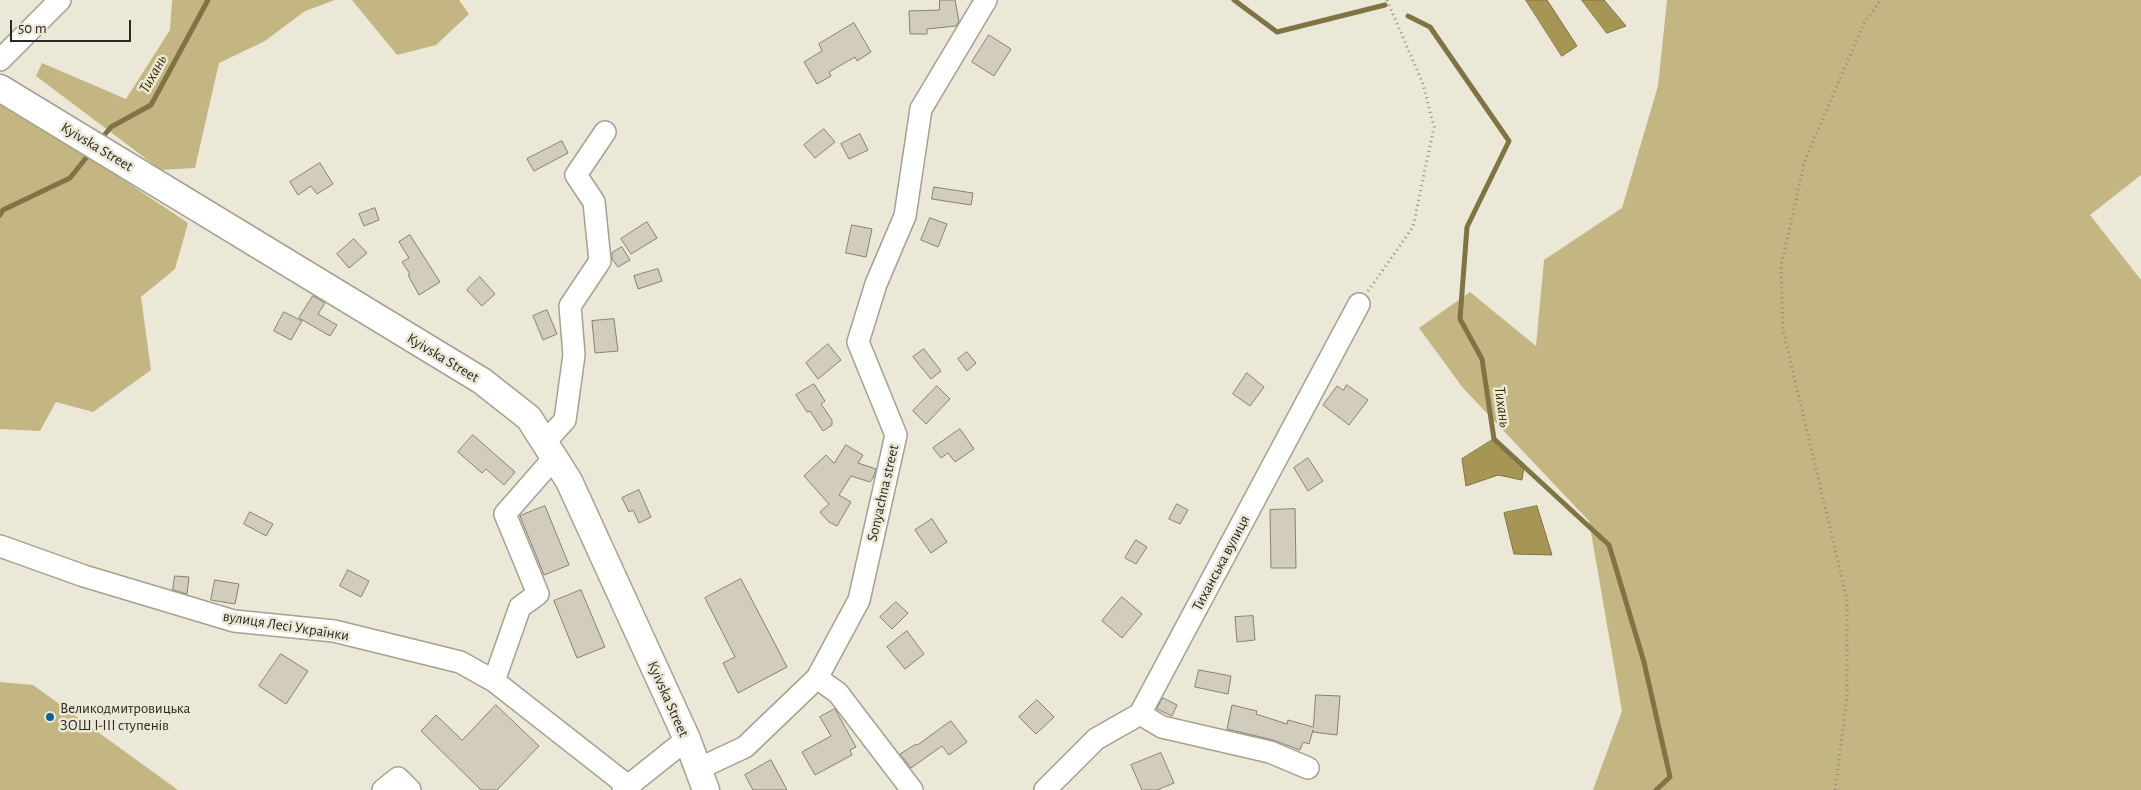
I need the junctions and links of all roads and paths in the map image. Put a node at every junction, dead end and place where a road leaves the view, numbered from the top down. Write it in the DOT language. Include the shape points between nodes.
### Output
graph roads {
  1 [pos="60,0"];
  2 [pos="986,0"];
  3 [pos="1388,0"];
  4 [pos="1880,0"];
  5 [pos="0,60"];
  6 [pos="0,88"];
  7 [pos="605,132"];
  8 [pos="1359,304"];
  9 [pos="549,450"];
  10 [pos="0,546"];
  11 [pos="817,678"];
  12 [pos="494,680"];
  13 [pos="1140,714"];
  14 [pos="686,739"];
  15 [pos="1308,768"];
  16 [pos="702,780"];
  17 [pos="625,788"];
  18 [pos="383,790"];
  19 [pos="410,790"];
  20 [pos="912,790"];
  21 [pos="1045,790"];
  22 [pos="1834,790"];
  1 -- 5 [label="street"];
  2 -- 11 [label="street, Sonyachna street" via="921,109 905,216 876,284 858,342 896,435 859,600"];
  3 -- 8 [label="path" via="1423,84 1434,127 1413,227"];
  4 -- 22 [label="path" via="1864,23 1805,160 1781,266 1783,330 1847,599 1847,697"];
  6 -- 9 [label="main road, Kyivska Street" via="482,381 529,418"];
  7 -- 9 [label="street" via="576,175 594,202 600,261 570,306 574,355 565,420"];
  8 -- 13 [label="street, Тиханська вулиця"];
  9 -- 12 [label="street" via="504,514 538,594 520,608"];
  9 -- 14 [label="main road, Kyivska Street" via="569,481"];
  10 -- 12 [label="street, вулиця Лесі Українки" via="84,576 234,621 334,631 460,662"];
  11 -- 16 [label="street, Sonyachna street" via="745,748"];
  11 -- 20 [label="street" via="838,693"];
  12 -- 17 [label="street, вулиця Лесі Українки"];
  13 -- 15 [label="street" via="1162,726 1270,752"];
  13 -- 21 [label="street" via="1096,739"];
  14 -- 16 [label="main road, Kyivska Street"];
  14 -- 17 [label="street"];
  18 -- 19 [label="street" via="398,778"];
}
